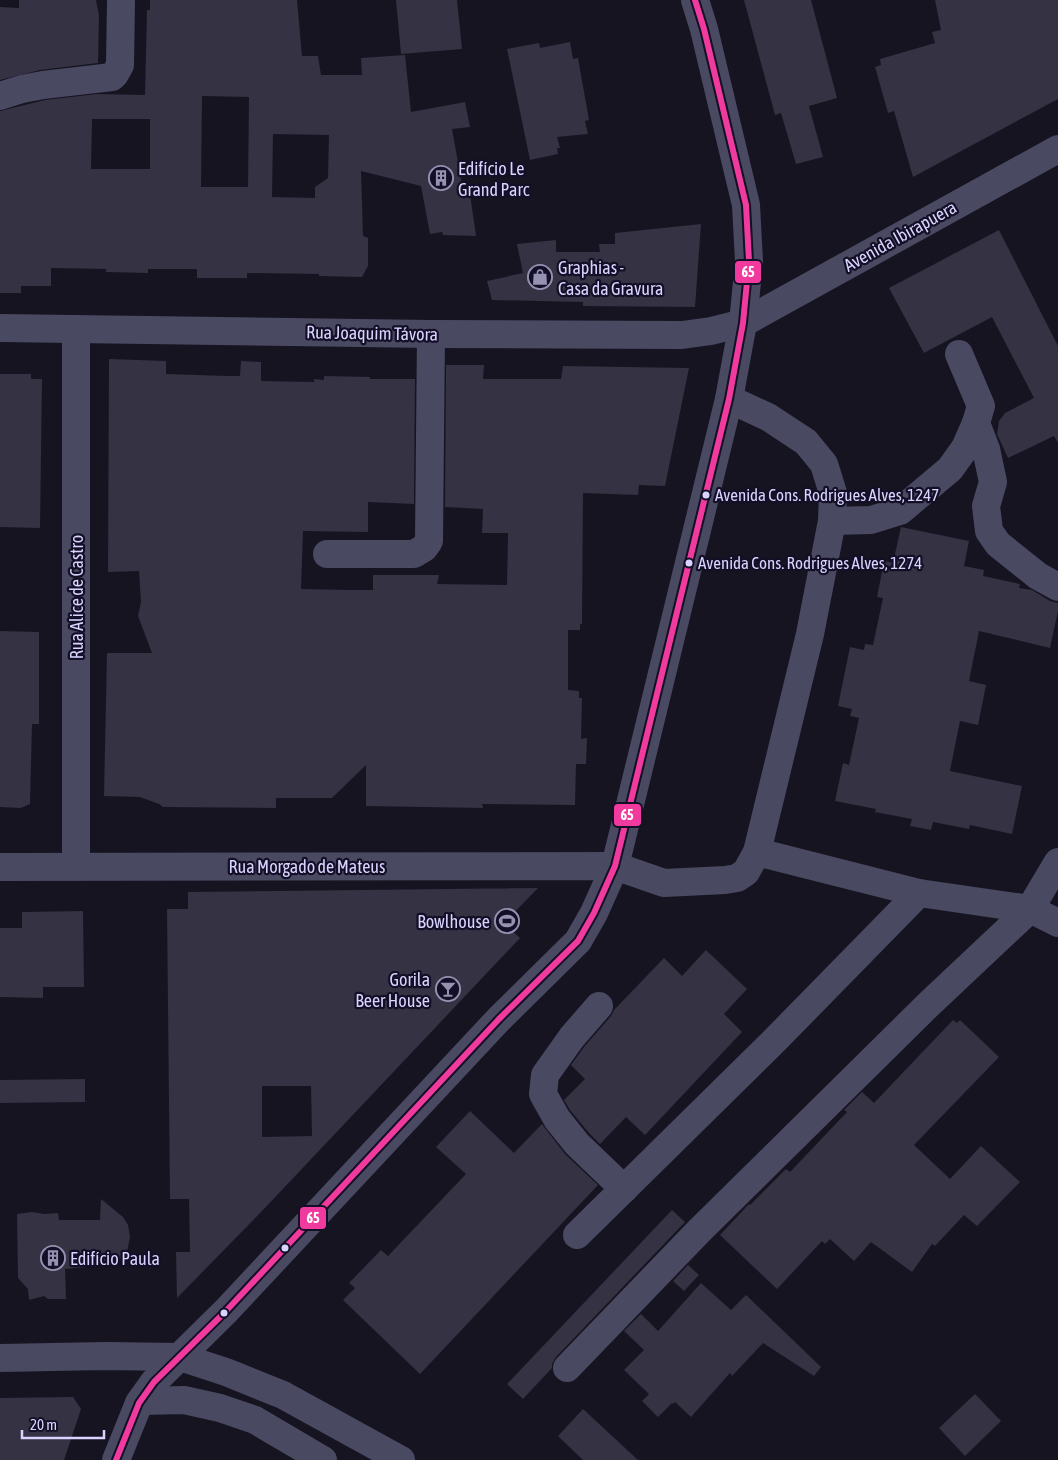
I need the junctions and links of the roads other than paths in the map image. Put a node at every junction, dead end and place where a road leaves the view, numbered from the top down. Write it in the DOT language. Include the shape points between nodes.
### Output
graph roads {
  1 [pos="121,0"];
  2 [pos="695,0"];
  3 [pos="0,96"];
  4 [pos="1058,149"];
  5 [pos="743,323"];
  6 [pos="0,328"];
  7 [pos="76,328"];
  8 [pos="431,334"];
  9 [pos="959,354"];
  10 [pos="729,399"];
  11 [pos="976,423"];
  12 [pos="832,521"];
  13 [pos="327,554"];
  14 [pos="1058,587"];
  15 [pos="757,852"];
  16 [pos="1058,862"];
  17 [pos="76,866"];
  18 [pos="615,866"];
  19 [pos="0,867"];
  20 [pos="918,893"];
  21 [pos="1030,909"];
  22 [pos="1058,923"];
  23 [pos="599,1006"];
  24 [pos="624,1189"];
  25 [pos="577,1235"];
  26 [pos="180,1357"];
  27 [pos="0,1358"];
  28 [pos="567,1368"];
  29 [pos="140,1401"];
  30 [pos="116,1460"];
  31 [pos="323,1460"];
  32 [pos="401,1460"];
  1 -- 3 [label="street" via="120,65 115,74 22,89"];
  2 -- 5 [label="street" via="746,205 749,262"];
  4 -- 5 [label="street, Avenida Ibirapuera"];
  5 -- 8 [label="street, Rua Joaquim Távora" via="682,335"];
  5 -- 10 [label="street"];
  6 -- 7 [label="street, Rua Joaquim Távora"];
  7 -- 8 [label="street, Rua Joaquim Távora"];
  7 -- 17 [label="street, Rua Alice de Castro"];
  8 -- 13 [label="street" via="428,541 414,554"];
  9 -- 11 [label="street" via="981,406"];
  10 -- 12 [label="street, Rua Morgado de Mateus" via="768,417 806,442 824,464 832,493"];
  10 -- 18 [label="street"];
  11 -- 12 [label="street" via="950,470 900,511 871,520"];
  11 -- 14 [label="street" via="993,482 986,506 989,531 998,544 1038,576"];
  12 -- 15 [label="street, Rua Morgado de Mateus" via="810,634"];
  15 -- 18 [label="street, Rua Morgado de Mateus" via="746,872 725,880 664,883"];
  15 -- 20 [label="street"];
  16 -- 21 [label="street"];
  17 -- 18 [label="street, Rua Morgado de Mateus"];
  17 -- 19 [label="street, Rua Morgado de Mateus"];
  18 -- 26 [label="street" via="578,940 499,1019"];
  20 -- 21 [label="street"];
  20 -- 24 [label="street"];
  21 -- 22 [label="street"];
  21 -- 28 [label="street" via="699,1231"];
  23 -- 24 [label="street" via="545,1075 543,1094 577,1144"];
  24 -- 25 [label="street"];
  26 -- 27 [label="street"];
  26 -- 29 [label="street"];
  26 -- 32 [label="street" via="282,1395"];
  29 -- 30 [label="street"];
  29 -- 31 [label="street" via="184,1400 220,1408 255,1420"];
}
